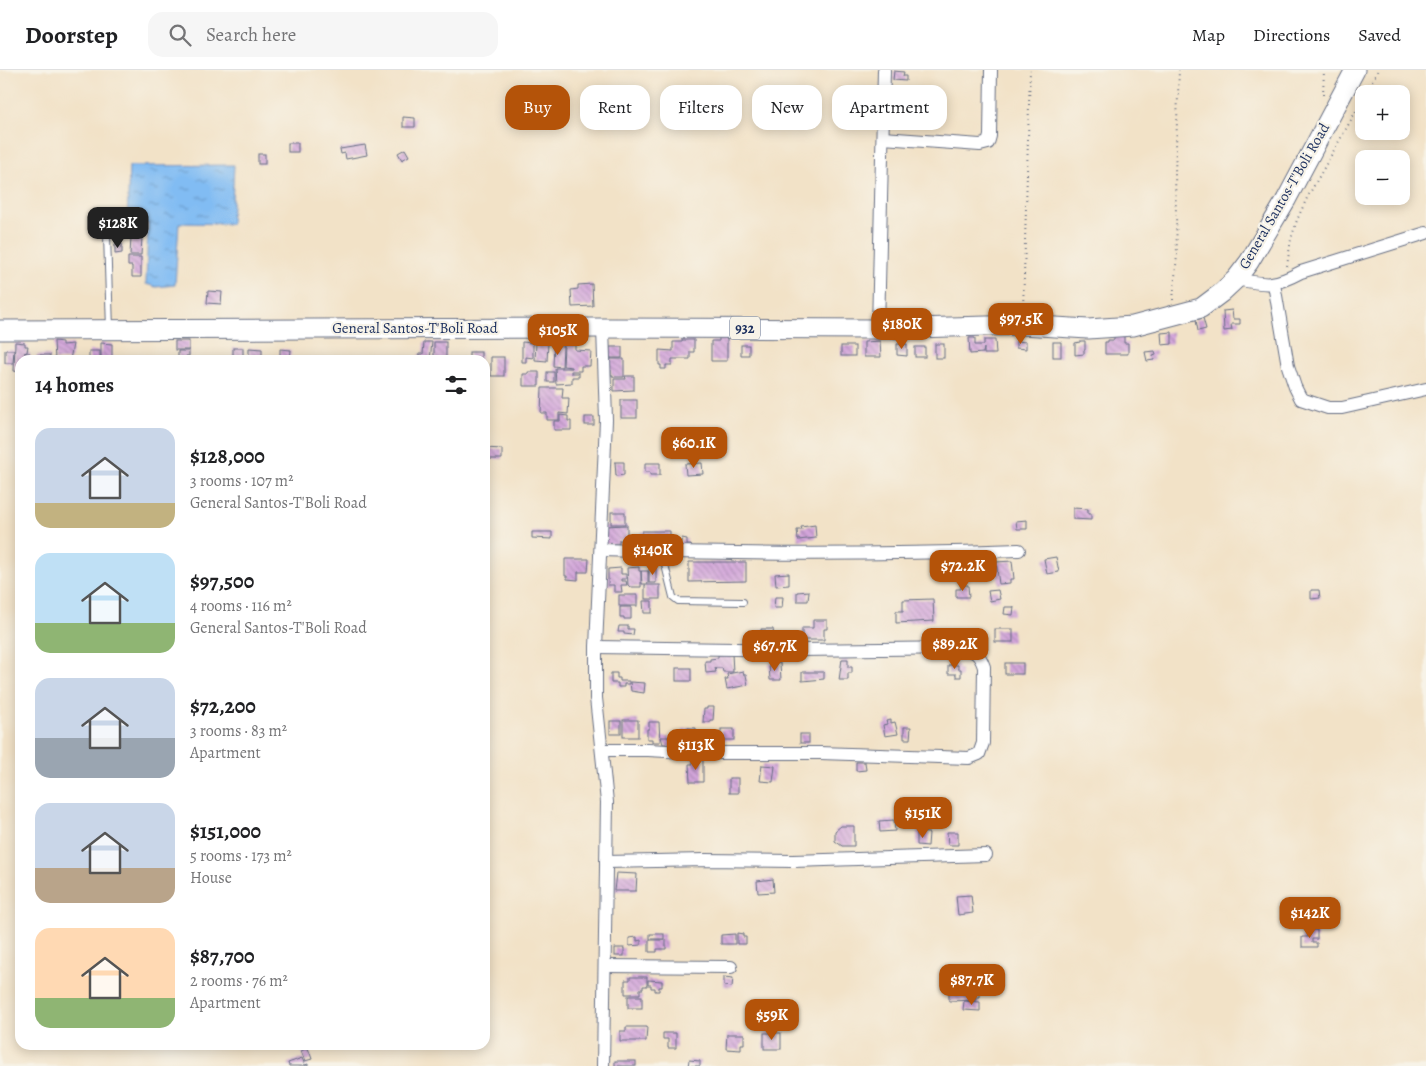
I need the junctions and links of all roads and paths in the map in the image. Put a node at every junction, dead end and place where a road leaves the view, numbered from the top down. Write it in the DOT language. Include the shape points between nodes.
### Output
graph roads {
  1 [pos="884,70"];
  2 [pos="991,70"];
  3 [pos="1030,70"];
  4 [pos="1179,70"];
  5 [pos="1354,70"];
  6 [pos="1378,70"];
  7 [pos="1370,85"];
  8 [pos="1355,113"];
  9 [pos="883,138"];
  10 [pos="1426,233"];
  11 [pos="107,235"];
  12 [pos="1236,279"];
  13 [pos="1280,283"];
  14 [pos="1171,316"];
  15 [pos="1023,325"];
  16 [pos="603,328"];
  17 [pos="878,329"];
  18 [pos="0,330"];
  19 [pos="110,330"];
  20 [pos="1426,389"];
  21 [pos="601,550"];
  22 [pos="1019,550"];
  23 [pos="662,552"];
  24 [pos="743,602"];
  25 [pos="596,647"];
  26 [pos="602,750"];
  27 [pos="986,855"];
  28 [pos="606,862"];
  29 [pos="605,966"];
  30 [pos="731,967"];
  31 [pos="603,1066"];
  1 -- 9 [label="street"];
  2 -- 9 [label="street" via="988,143"];
  3 -- 15 [label="path"];
  4 -- 14 [label="path" via="1175,173 1177,255"];
  5 -- 12 [label="main road, General Santos-T'Boli Road / 932" via="1286,200"];
  6 -- 7 [label="path"];
  8 -- 13 [label="path" via="1297,220"];
  9 -- 17 [label="street"];
  10 -- 13 [label="street" via="1301,272"];
  11 -- 19 [label="lane"];
  12 -- 13 [label="street" via="1267,285"];
  12 -- 14 [label="main road, General Santos-T'Boli Road / 932" via="1201,308"];
  13 -- 20 [label="street" via="1288,366 1301,399 1328,408 1342,408"];
  14 -- 15 [label="main road, General Santos-T'Boli Road / 932" via="1133,326 1088,329"];
  15 -- 17 [label="main road, General Santos-T'Boli Road / 932"];
  16 -- 17 [label="main road, General Santos-T'Boli Road / 932"];
  16 -- 19 [label="main road, General Santos-T'Boli Road / 932"];
  16 -- 21 [label="street" via="606,420"];
  18 -- 19 [label="main road, General Santos-T'Boli Road / 932"];
  21 -- 23 [label="street"];
  21 -- 25 [label="street"];
  22 -- 23 [label="street" via="764,554"];
  23 -- 24 [label="lane" via="673,598 678,601"];
  25 -- 26 [label="street" via="596,698"];
  25 -- 26 [label="street" via="963,648 977,653 984,667 983,743 979,754 974,757"];
  26 -- 28 [label="street" via="607,802"];
  27 -- 28 [label="street"];
  28 -- 29 [label="street"];
  29 -- 30 [label="street"];
  29 -- 31 [label="street"];
}
